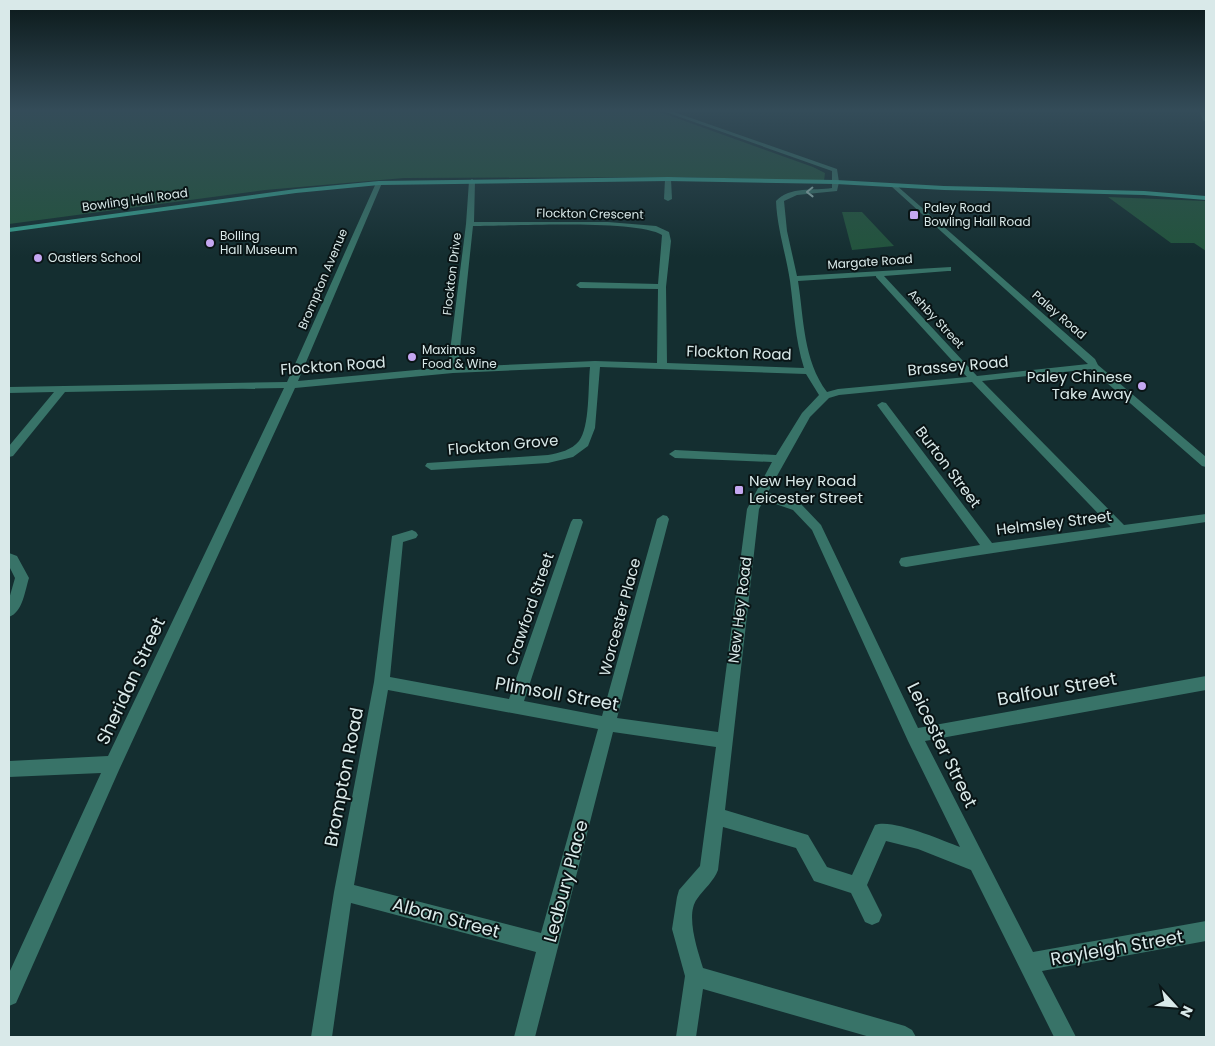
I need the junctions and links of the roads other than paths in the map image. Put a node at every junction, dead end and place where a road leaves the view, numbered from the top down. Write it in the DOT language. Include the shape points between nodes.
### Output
graph roads {
  1 [pos="810,160"];
  2 [pos="668,179"];
  3 [pos="472,181"];
  4 [pos="836,182"];
  5 [pos="379,183"];
  6 [pos="894,186"];
  7 [pos="1206,198"];
  8 [pos="668,199"];
  9 [pos="470,224"];
  10 [pos="9,230"];
  11 [pos="948,269"];
  12 [pos="879,275"];
  13 [pos="794,279"];
  14 [pos="580,285"];
  15 [pos="662,287"];
  16 [pos="595,364"];
  17 [pos="662,365"];
  18 [pos="1093,366"];
  19 [pos="453,370"];
  20 [pos="808,371"];
  21 [pos="976,380"];
  22 [pos="291,385"];
  23 [pos="9,390"];
  24 [pos="61,390"];
  25 [pos="825,396"];
  26 [pos="882,405"];
  27 [pos="9,453"];
  28 [pos="675,454"];
  29 [pos="780,459"];
  30 [pos="1206,463"];
  31 [pos="430,467"];
  32 [pos="761,494"];
  33 [pos="1206,518"];
  34 [pos="663,519"];
  35 [pos="577,522"];
  36 [pos="1123,530"];
  37 [pos="412,535"];
  38 [pos="989,548"];
  39 [pos="9,558"];
  40 [pos="906,562"];
  41 [pos="9,611"];
  42 [pos="382,682"];
  43 [pos="1206,683"];
  44 [pos="514,707"];
  45 [pos="608,724"];
  46 [pos="914,736"];
  47 [pos="724,741"];
  48 [pos="113,764"];
  49 [pos="9,769"];
  50 [pos="717,816"];
  51 [pos="978,863"];
  52 [pos="857,886"];
  53 [pos="344,892"];
  54 [pos="872,915"];
  55 [pos="1206,931"];
  56 [pos="548,945"];
  57 [pos="1029,963"];
  58 [pos="695,976"];
  59 [pos="9,996"];
  60 [pos="321,1037"];
  61 [pos="525,1037"];
  62 [pos="686,1037"];
  63 [pos="905,1037"];
  64 [pos="1065,1037"];
  1 -- 4 [label="street" via="835,170"];
  2 -- 3 [label="street, Bowling Hall Road"];
  2 -- 4 [label="street, Bowling Hall Road"];
  2 -- 8 [label="street"];
  3 -- 5 [label="street, Bowling Hall Road"];
  3 -- 9 [label="street, Flockton Drive"];
  4 -- 6 [label="street, Bowling Hall Road"];
  4 -- 13 [label="street, one-way" via="835,190 789,194 780,201 787,255"];
  5 -- 10 [label="street, Bowling Hall Road" via="200,202"];
  5 -- 22 [label="street, Brompton Avenue"];
  6 -- 7 [label="street, Bowling Hall Road" via="1144,193"];
  6 -- 18 [label="street, Paley Road" via="1092,361"];
  9 -- 15 [label="street, Flockton Crescent" via="608,224 656,228 666,234 667,241"];
  9 -- 19 [label="street, Flockton Drive"];
  11 -- 12 [label="street, Margate Road"];
  12 -- 13 [label="street, Margate Road"];
  12 -- 21 [label="street, Ashby Street"];
  13 -- 20 [label="street"];
  14 -- 15 [label="street"];
  15 -- 17 [label="street, Flockton Crescent"];
  16 -- 17 [label="street, Flockton Road"];
  16 -- 19 [label="street, Flockton Road"];
  16 -- 31 [label="street, Flockton Grove" via="590,428 584,443 569,454 548,459"];
  17 -- 20 [label="street, Flockton Road"];
  18 -- 21 [label="street, Brassey Road"];
  18 -- 30 [label="street, Paley Road"];
  19 -- 22 [label="street, Flockton Road"];
  20 -- 25 [label="street"];
  21 -- 25 [label="street, Brassey Road" via="885,387"];
  21 -- 36 [label="street, Ashby Street"];
  22 -- 24 [label="street, Flockton Road"];
  22 -- 48 [label="street, Sheridan Street"];
  23 -- 24 [label="street, Flockton Road"];
  24 -- 27 [label="street"];
  25 -- 29 [label="street, New Hey Road" via="806,414"];
  26 -- 38 [label="street, Burton Street"];
  28 -- 29 [label="street"];
  29 -- 32 [label="street, New Hey Road"];
  32 -- 46 [label="street, Leicester Street" via="797,507 817,528"];
  32 -- 47 [label="street, New Hey Road" via="750,526"];
  33 -- 36 [label="street, Helmsley Street"];
  34 -- 45 [label="street, Worcester Place"];
  35 -- 44 [label="street, Crawford Street"];
  36 -- 38 [label="street, Helmsley Street"];
  37 -- 42 [label="street, Brompton Road" via="397,539"];
  38 -- 40 [label="street, Helmsley Street"];
  39 -- 41 [label="street" via="22,578"];
  42 -- 44 [label="street, Plimsoll Street"];
  42 -- 53 [label="street, Brompton Road"];
  43 -- 46 [label="street, Balfour Street"];
  44 -- 45 [label="street, Plimsoll Street"];
  45 -- 47 [label="street, Plimsoll Street"];
  45 -- 56 [label="street, Ledbury Place"];
  46 -- 51 [label="street, Leicester Street"];
  47 -- 50 [label="street, New Hey Road"];
  48 -- 49 [label="street"];
  48 -- 59 [label="street, Sheridan Street"];
  50 -- 52 [label="street" via="802,841 821,874"];
  50 -- 58 [label="street, New Hey Road" via="709,870 686,897 682,929"];
  51 -- 52 [label="street" via="918,840 881,831"];
  51 -- 57 [label="street, Leicester Street"];
  52 -- 54 [label="street"];
  53 -- 56 [label="street, Alban Street"];
  53 -- 60 [label="street, Brompton Road"];
  55 -- 57 [label="street, Rayleigh Street"];
  56 -- 61 [label="street, Ledbury Place"];
  57 -- 64 [label="street, Leicester Street"];
  58 -- 62 [label="street, New Hey Road"];
  58 -- 63 [label="street"];
}
